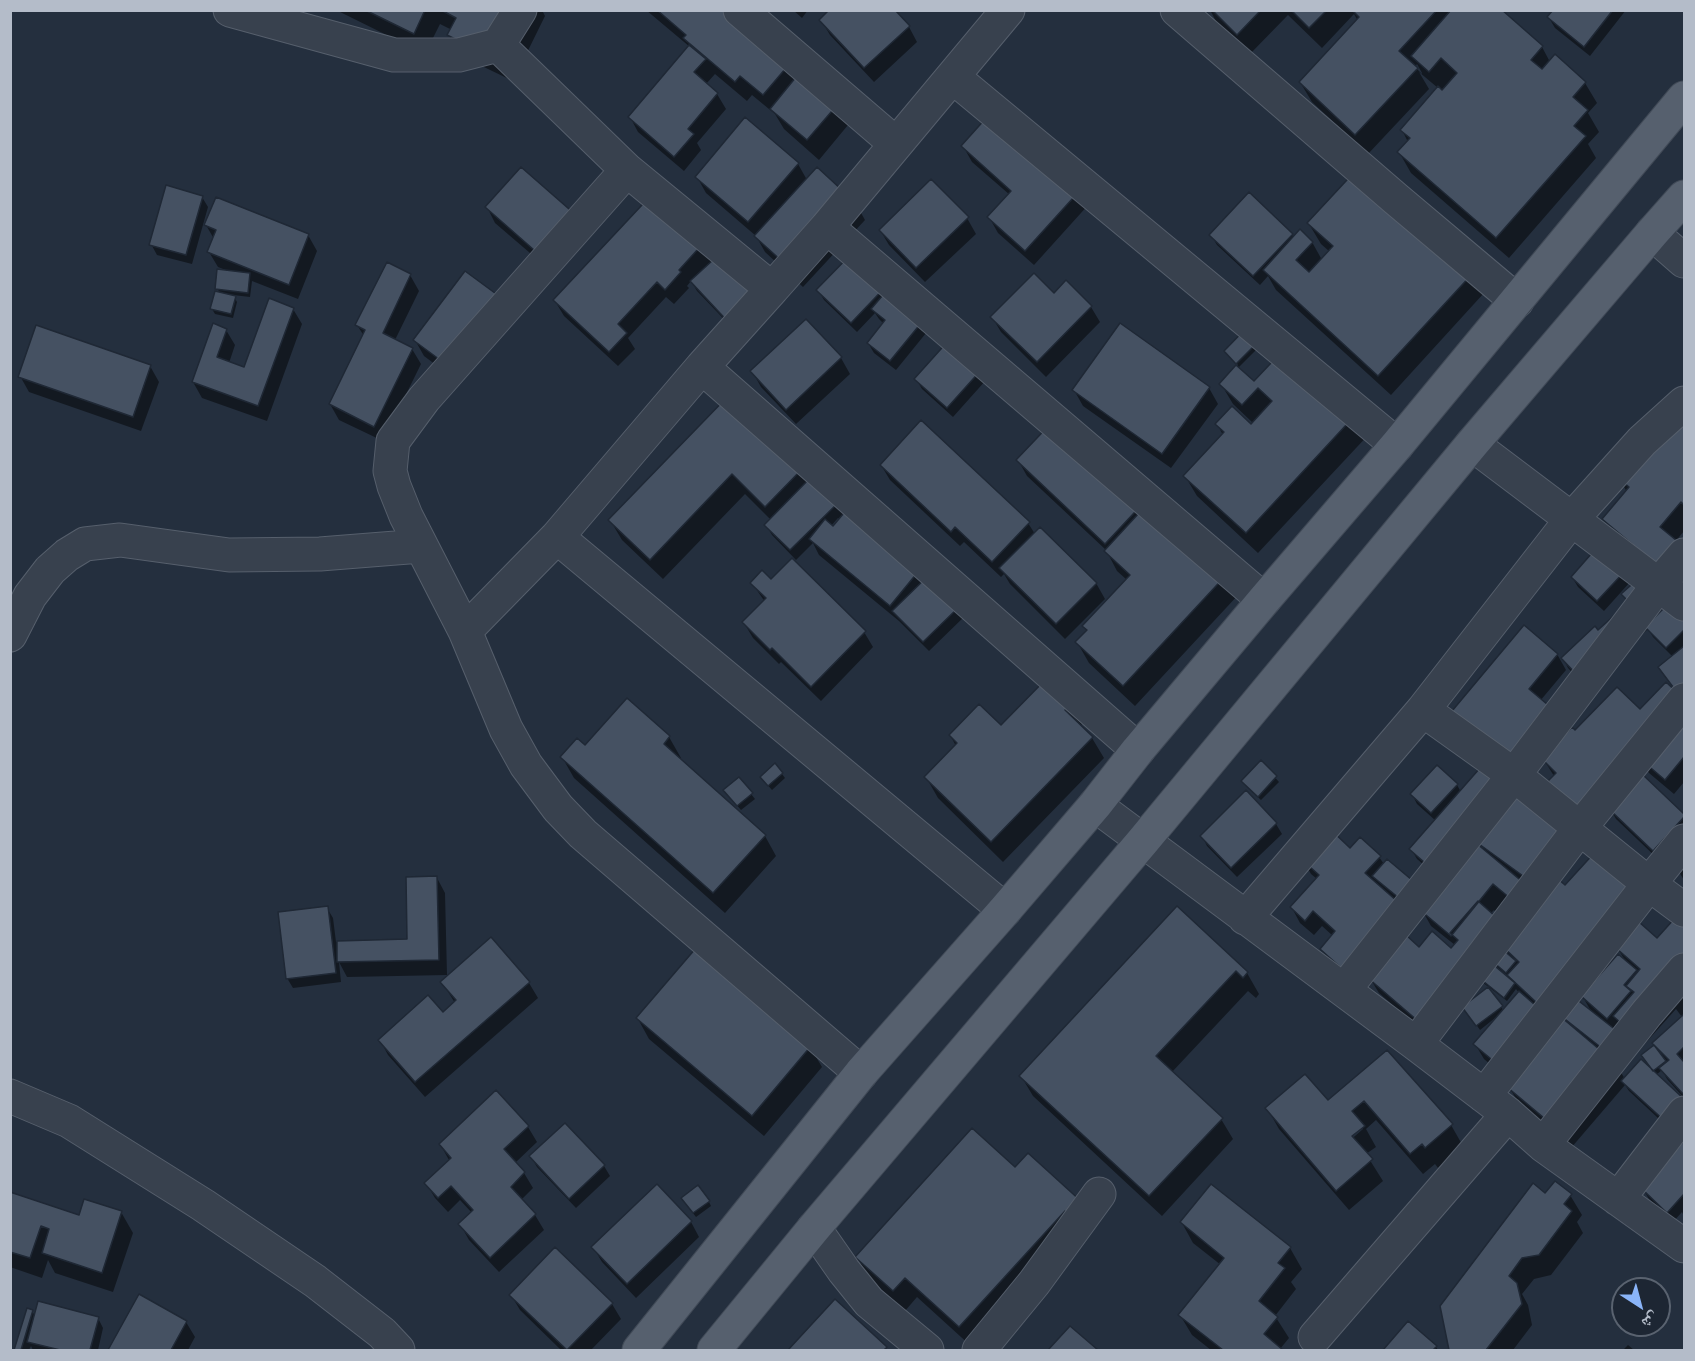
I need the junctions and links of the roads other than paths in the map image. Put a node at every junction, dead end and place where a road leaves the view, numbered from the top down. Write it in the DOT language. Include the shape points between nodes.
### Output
graph roads {
  1 [pos="230,10"];
  2 [pos="520,10"];
  3 [pos="740,10"];
  4 [pos="1008,10"];
  5 [pos="1177,10"];
  6 [pos="498,45"];
  7 [pos="952,77"];
  8 [pos="1684,98"];
  9 [pos="896,144"];
  10 [pos="627,170"];
  11 [pos="1684,197"];
  12 [pos="827,227"];
  13 [pos="1652,233"];
  14 [pos="1684,261"];
  15 [pos="772,289"];
  16 [pos="1517,301"];
  17 [pos="702,367"];
  18 [pos="1684,403"];
  19 [pos="1472,444"];
  20 [pos="1397,445"];
  21 [pos="1571,520"];
  22 [pos="557,537"];
  23 [pos="421,546"];
  24 [pos="1684,555"];
  25 [pos="1659,584"];
  26 [pos="1264,600"];
  27 [pos="1684,604"];
  28 [pos="465,632"];
  29 [pos="10,635"];
  30 [pos="1684,700"];
  31 [pos="1423,710"];
  32 [pos="1138,750"];
  33 [pos="1514,775"];
  34 [pos="1095,805"];
  35 [pos="1579,829"];
  36 [pos="1143,841"];
  37 [pos="1684,841"];
  38 [pos="1649,884"];
  39 [pos="1005,910"];
  40 [pos="1684,910"];
  41 [pos="1245,918"];
  42 [pos="1684,970"];
  43 [pos="1344,990"];
  44 [pos="1416,1044"];
  45 [pos="861,1073"];
  46 [pos="10,1096"];
  47 [pos="1496,1105"];
  48 [pos="1684,1113"];
  49 [pos="1543,1145"];
  50 [pos="1100,1194"];
  51 [pos="1618,1199"];
  52 [pos="814,1228"];
  53 [pos="1684,1246"];
  54 [pos="1315,1337"];
  55 [pos="398,1350"];
  56 [pos="639,1350"];
  57 [pos="714,1350"];
  58 [pos="925,1350"];
  59 [pos="978,1350"];
  1 -- 6 [label="street" via="393,55 459,55"];
  2 -- 6 [label="street"];
  3 -- 9 [label="street"];
  4 -- 7 [label="street"];
  5 -- 16 [label="street"];
  6 -- 10 [label="street"];
  7 -- 9 [label="street"];
  7 -- 20 [label="street"];
  8 -- 16 [label="main road"];
  9 -- 12 [label="street"];
  10 -- 15 [label="street"];
  10 -- 23 [label="street" via="424,399 393,441 390,471 394,486"];
  11 -- 13 [label="main road"];
  12 -- 15 [label="street"];
  12 -- 26 [label="street"];
  13 -- 14 [label="street"];
  13 -- 19 [label="main road"];
  15 -- 17 [label="street"];
  16 -- 20 [label="main road"];
  17 -- 22 [label="street"];
  17 -- 32 [label="street"];
  18 -- 21 [label="street" via="1642,441"];
  19 -- 21 [label="street"];
  19 -- 36 [label="main road"];
  20 -- 26 [label="main road"];
  21 -- 25 [label="street"];
  21 -- 31 [label="street"];
  22 -- 28 [label="street"];
  22 -- 39 [label="street"];
  23 -- 28 [label="street"];
  23 -- 29 [label="street" via="320,554 229,555 120,540 85,544 50,570 30,596"];
  24 -- 25 [label="street"];
  25 -- 27 [label="street"];
  25 -- 33 [label="street"];
  26 -- 32 [label="main road"];
  28 -- 45 [label="street" via="506,729 526,765 558,808 600,849"];
  30 -- 35 [label="street"];
  31 -- 33 [label="street"];
  31 -- 41 [label="street"];
  32 -- 34 [label="main road"];
  33 -- 35 [label="street"];
  33 -- 43 [label="street"];
  34 -- 36 [label="street"];
  34 -- 39 [label="main road"];
  35 -- 38 [label="street"];
  35 -- 44 [label="street"];
  36 -- 41 [label="street"];
  36 -- 52 [label="main road"];
  37 -- 38 [label="street"];
  38 -- 40 [label="street"];
  38 -- 47 [label="street"];
  39 -- 45 [label="main road"];
  41 -- 43 [label="street"];
  42 -- 49 [label="street"];
  43 -- 44 [label="street"];
  44 -- 47 [label="street"];
  45 -- 56 [label="main road"];
  46 -- 55 [label="street" via="69,1121 203,1205 315,1281"];
  47 -- 49 [label="street"];
  47 -- 54 [label="street"];
  48 -- 51 [label="street"];
  49 -- 51 [label="street"];
  50 -- 59 [label="street"];
  51 -- 53 [label="street"];
  52 -- 57 [label="main road"];
  52 -- 58 [label="street" via="869,1302"];
}
